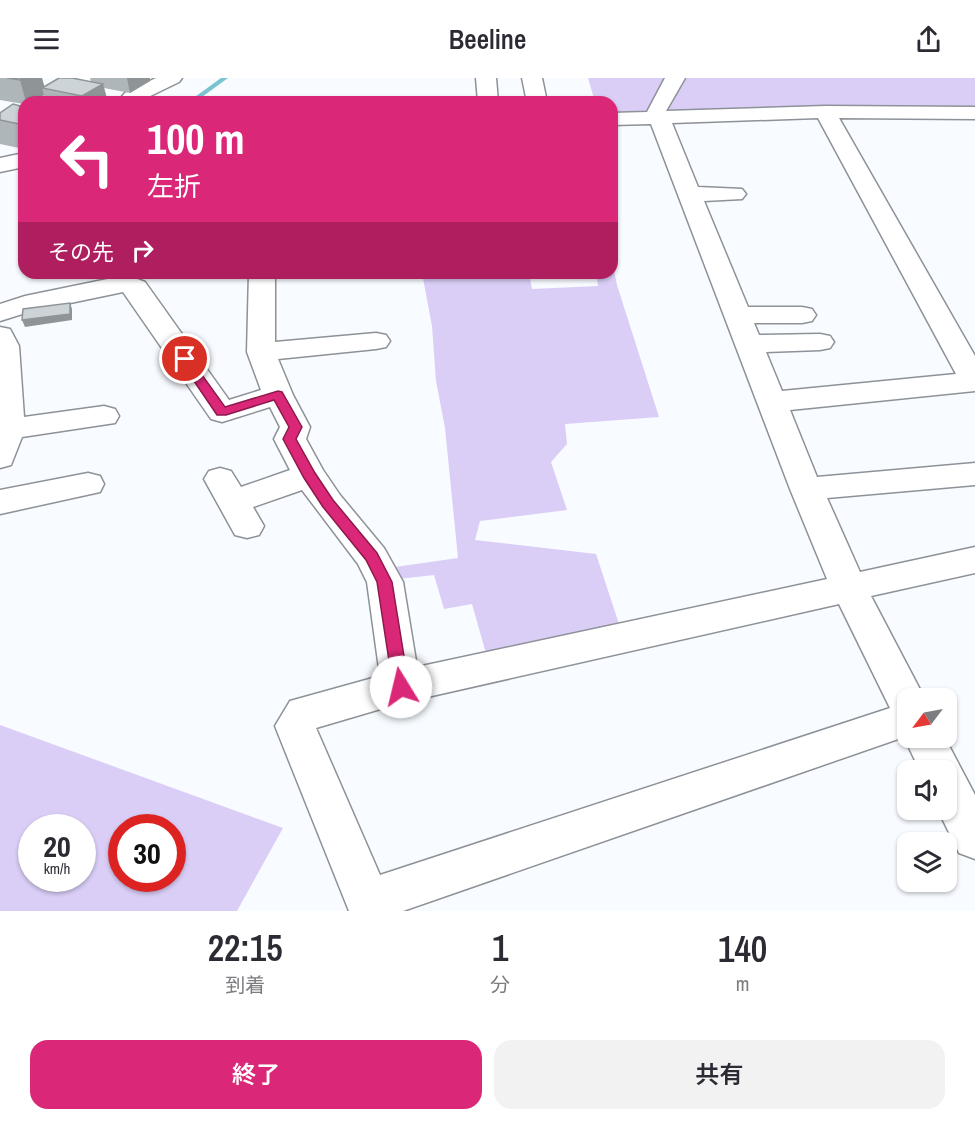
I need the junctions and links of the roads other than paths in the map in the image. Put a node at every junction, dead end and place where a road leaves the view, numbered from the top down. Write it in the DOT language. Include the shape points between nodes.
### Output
graph roads {
  1 [pos="172,78"];
  2 [pos="486,78"];
  3 [pos="532,78"];
  4 [pos="675,78"];
  5 [pos="46,80"];
  6 [pos="83,82"];
  7 [pos="60,96"];
  8 [pos="134,96"];
  9 [pos="488,96"];
  10 [pos="536,96"];
  11 [pos="825,112"];
  12 [pos="975,113"];
  13 [pos="658,114"];
  14 [pos="618,118"];
  15 [pos="18,161"];
  16 [pos="0,165"];
  17 [pos="689,194"];
  18 [pos="734,194"];
  19 [pos="128,279"];
  20 [pos="132,279"];
  21 [pos="262,279"];
  22 [pos="0,313"];
  23 [pos="738,315"];
  24 [pos="802,315"];
  25 [pos="376,341"];
  26 [pos="820,342"];
  27 [pos="749,345"];
  28 [pos="2,351"];
  29 [pos="261,352"];
  30 [pos="975,381"];
  31 [pos="278,395"];
  32 [pos="771,402"];
  33 [pos="104,416"];
  34 [pos="3,449"];
  35 [pos="975,474"];
  36 [pos="309,475"];
  37 [pos="88,484"];
  38 [pos="806,489"];
  39 [pos="0,502"];
  40 [pos="234,502"];
  41 [pos="975,560"];
  42 [pos="849,588"];
  43 [pos="401,687"];
  44 [pos="899,688"];
  45 [pos="897,723"];
  46 [pos="957,803"];
  47 [pos="975,838"];
  48 [pos="370,906"];
  1 -- 8 [label="street"];
  2 -- 9 [label="street"];
  3 -- 10 [label="street"];
  4 -- 13 [label="street"];
  5 -- 6 [label="street"];
  6 -- 7 [label="street"];
  11 -- 12 [label="street"];
  11 -- 13 [label="street"];
  11 -- 30 [label="street"];
  13 -- 14 [label="street"];
  13 -- 17 [label="street"];
  15 -- 16 [label="street"];
  17 -- 18 [label="street"];
  17 -- 23 [label="street"];
  19 -- 22 [label="street"];
  20 -- 31 [label="street" via="222,412"];
  21 -- 29 [label="street"];
  23 -- 24 [label="street"];
  23 -- 27 [label="street"];
  25 -- 29 [label="street"];
  26 -- 27 [label="street"];
  27 -- 32 [label="street"];
  28 -- 34 [label="street"];
  29 -- 31 [label="street"];
  30 -- 32 [label="street"];
  31 -- 36 [label="street" via="295,427 290,439"];
  32 -- 38 [label="street"];
  33 -- 34 [label="street"];
  35 -- 38 [label="street"];
  36 -- 40 [label="street"];
  36 -- 43 [label="street" via="372,557 385,582"];
  37 -- 39 [label="street"];
  38 -- 42 [label="street"];
  41 -- 42 [label="street"];
  42 -- 43 [label="street"];
  42 -- 44 [label="street"];
  43 -- 48 [label="street" via="304,713 295,726"];
  45 -- 48 [label="street"];
  46 -- 47 [label="street"];
}
